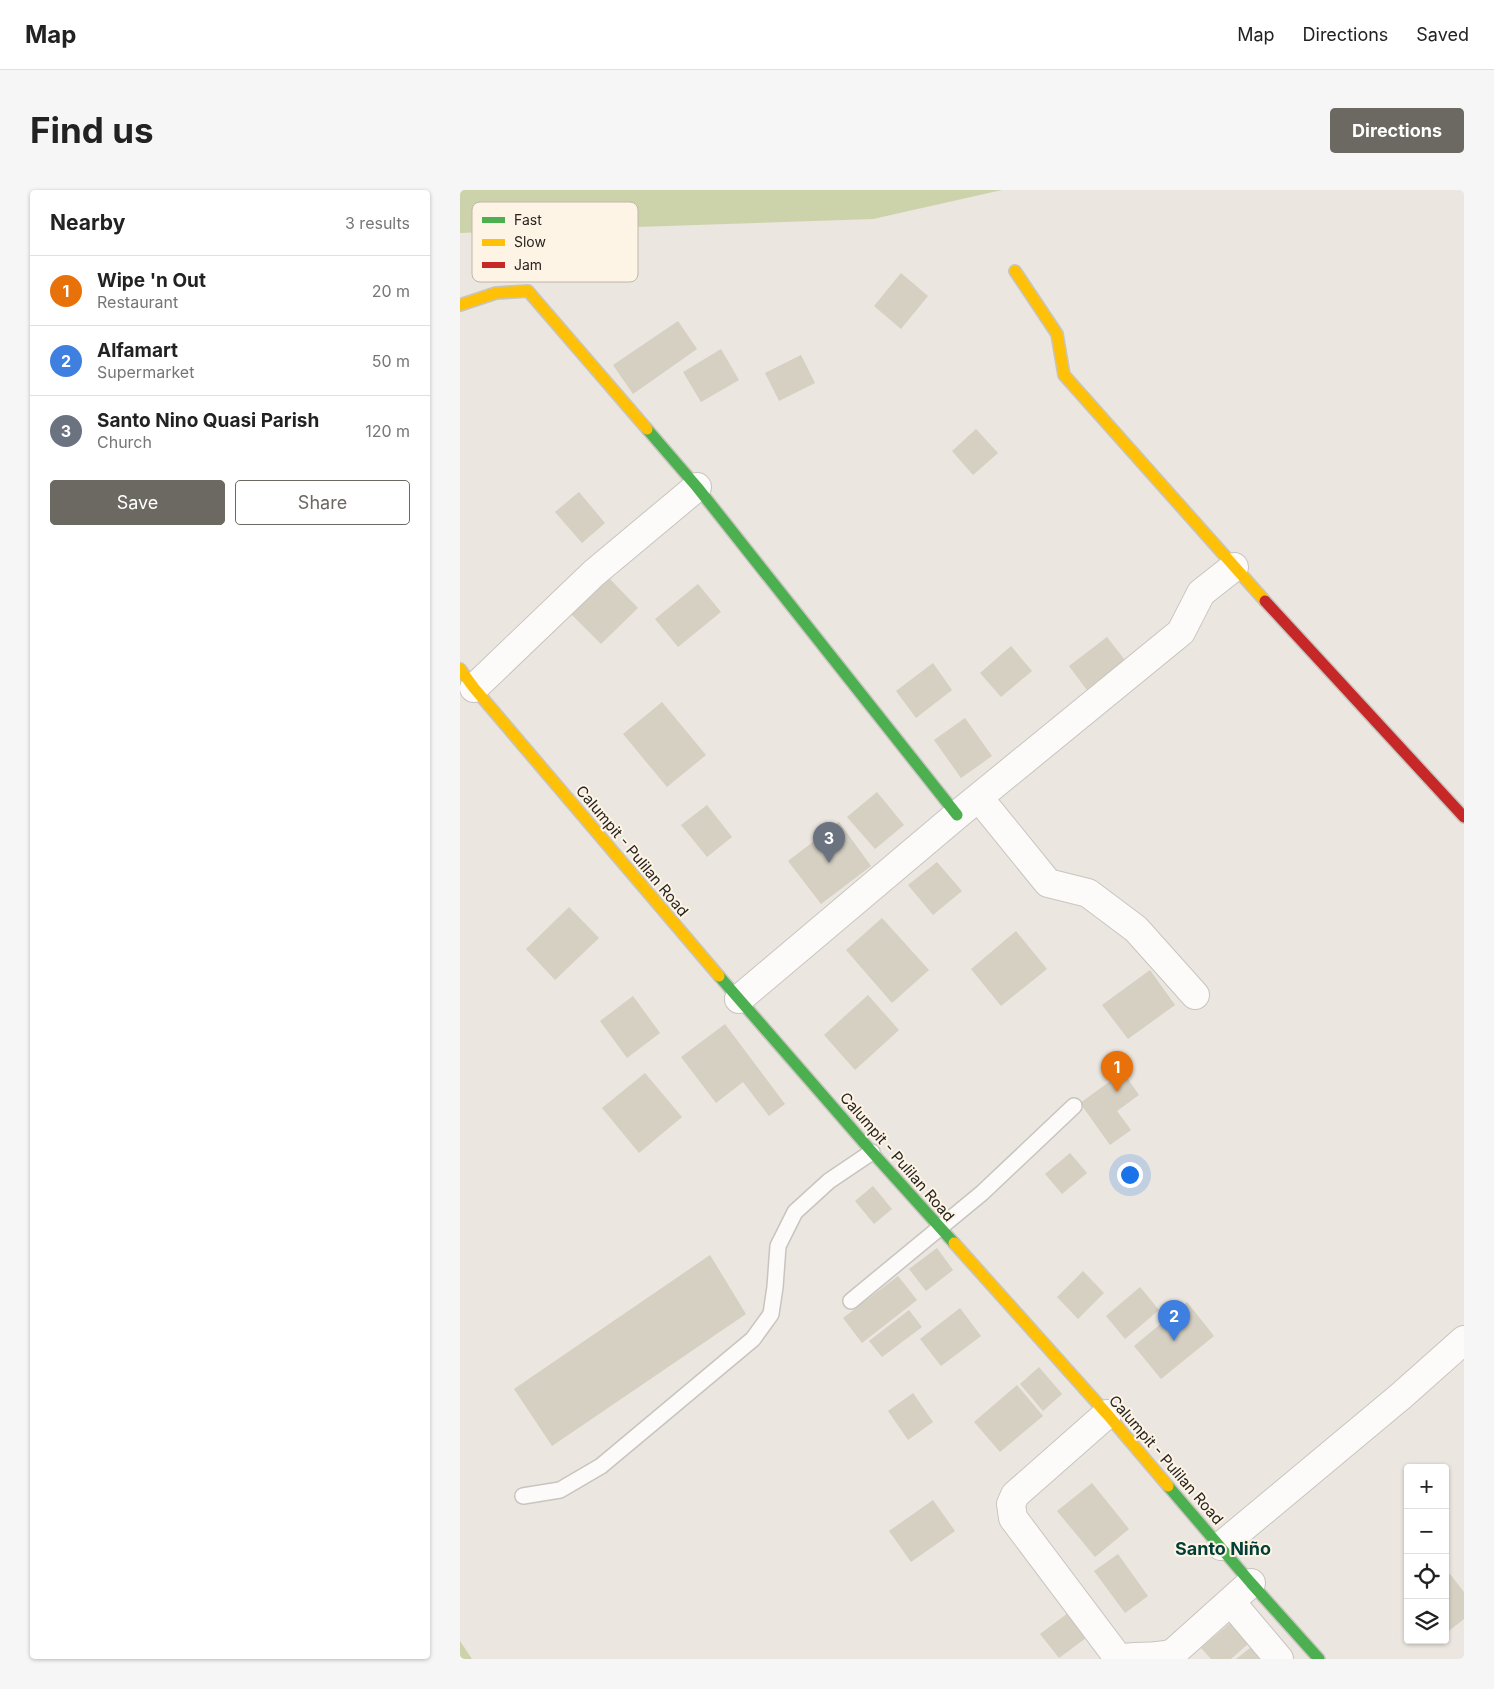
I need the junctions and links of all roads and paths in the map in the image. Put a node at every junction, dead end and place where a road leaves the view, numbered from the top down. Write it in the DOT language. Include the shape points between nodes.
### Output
graph roads {
  1 [pos="1015,271"];
  2 [pos="460,305"];
  3 [pos="698,487"];
  4 [pos="1234,567"];
  5 [pos="467,678"];
  6 [pos="979,798"];
  7 [pos="957,815"];
  8 [pos="1464,817"];
  9 [pos="1195,996"];
  10 [pos="739,999"];
  11 [pos="1074,1106"];
  12 [pos="872,1152"];
  13 [pos="940,1229"];
  14 [pos="851,1301"];
  15 [pos="1464,1340"];
  16 [pos="1106,1414"];
  17 [pos="523,1496"];
  18 [pos="1221,1546"];
  19 [pos="1252,1584"];
  20 [pos="1231,1602"];
  21 [pos="1119,1659"];
  22 [pos="1279,1659"];
  23 [pos="1319,1659"];
  1 -- 4 [label="street" via="1056,334 1064,375"];
  2 -- 3 [label="street" via="496,293 528,291"];
  3 -- 5 [label="street"];
  3 -- 7 [label="street"];
  4 -- 6 [label="street" via="1201,593 1181,632"];
  4 -- 8 [label="street"];
  5 -- 10 [label="street, Calumpit - Pulilan Road"];
  6 -- 7 [label="street"];
  6 -- 9 [label="street" via="1048,883 1088,893 1136,929"];
  7 -- 10 [label="street"];
  10 -- 12 [label="street, Calumpit - Pulilan Road"];
  11 -- 13 [label="lane"];
  12 -- 13 [label="street, Calumpit - Pulilan Road"];
  12 -- 17 [label="lane" via="829,1181 795,1212 778,1246 771,1314 753,1339 601,1466 560,1490"];
  13 -- 14 [label="lane"];
  13 -- 16 [label="street, Calumpit - Pulilan Road"];
  15 -- 18 [label="street"];
  16 -- 18 [label="street, Calumpit - Pulilan Road"];
  16 -- 21 [label="street" via="1015,1494 1011,1504 1013,1518"];
  18 -- 19 [label="street, Calumpit - Pulilan Road"];
  19 -- 20 [label="street"];
  19 -- 23 [label="street, Calumpit - Pulilan Road"];
  20 -- 21 [label="street" via="1173,1653 1162,1657"];
  20 -- 22 [label="street"];
}
